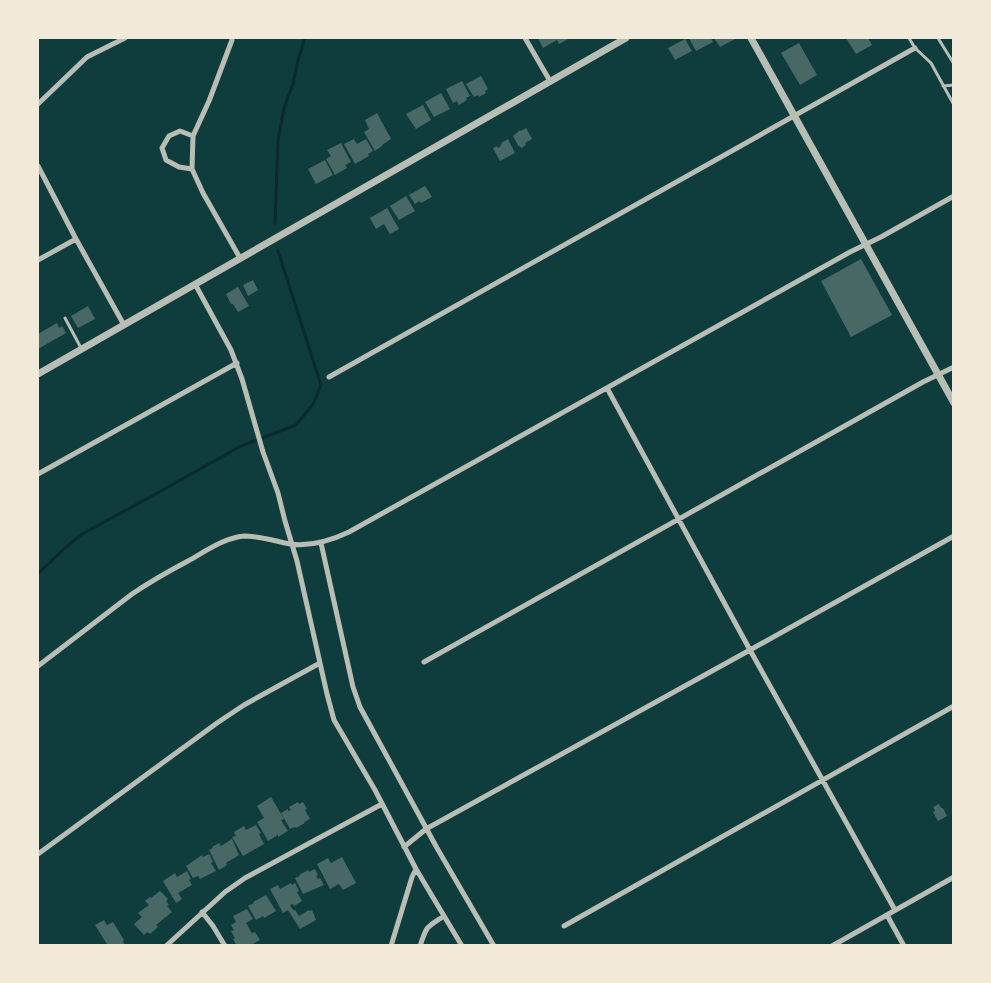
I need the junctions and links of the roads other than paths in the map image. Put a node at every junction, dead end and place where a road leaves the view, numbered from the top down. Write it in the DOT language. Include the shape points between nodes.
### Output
graph roads {
  1 [pos="125,38"];
  2 [pos="232,38"];
  3 [pos="525,38"];
  4 [pos="626,38"];
  5 [pos="751,38"];
  6 [pos="909,38"];
  7 [pos="938,38"];
  8 [pos="915,48"];
  9 [pos="954,64"];
  10 [pos="550,81"];
  11 [pos="954,85"];
  12 [pos="943,86"];
  13 [pos="38,104"];
  14 [pos="954,105"];
  15 [pos="795,115"];
  16 [pos="193,136"];
  17 [pos="38,166"];
  18 [pos="192,169"];
  19 [pos="954,196"];
  20 [pos="76,239"];
  21 [pos="866,244"];
  22 [pos="240,258"];
  23 [pos="38,260"];
  24 [pos="194,284"];
  25 [pos="65,318"];
  26 [pos="124,325"];
  27 [pos="81,349"];
  28 [pos="237,364"];
  29 [pos="954,367"];
  30 [pos="38,374"];
  31 [pos="938,375"];
  32 [pos="329,377"];
  33 [pos="607,388"];
  34 [pos="954,403"];
  35 [pos="38,474"];
  36 [pos="679,519"];
  37 [pos="954,536"];
  38 [pos="321,543"];
  39 [pos="292,544"];
  40 [pos="750,650"];
  41 [pos="424,662"];
  42 [pos="320,663"];
  43 [pos="38,666"];
  44 [pos="954,706"];
  45 [pos="822,780"];
  46 [pos="382,804"];
  47 [pos="426,829"];
  48 [pos="404,847"];
  49 [pos="38,854"];
  50 [pos="416,870"];
  51 [pos="954,877"];
  52 [pos="895,910"];
  53 [pos="202,912"];
  54 [pos="887,915"];
  55 [pos="444,916"];
  56 [pos="564,926"];
  57 [pos="166,946"];
  58 [pos="225,946"];
  59 [pos="391,946"];
  60 [pos="420,946"];
  61 [pos="462,946"];
  62 [pos="494,946"];
  63 [pos="832,946"];
  64 [pos="904,946"];
  1 -- 13 [label="street" via="87,57"];
  2 -- 16 [label="street"];
  3 -- 10 [label="street"];
  4 -- 10 [label="street"];
  5 -- 15 [label="street"];
  6 -- 8 [label="lane"];
  7 -- 9 [label="lane"];
  8 -- 12 [label="lane" via="931,63"];
  8 -- 15 [label="street"];
  10 -- 22 [label="street"];
  11 -- 12 [label="lane"];
  12 -- 14 [label="lane"];
  15 -- 21 [label="street"];
  15 -- 32 [label="street"];
  16 -- 18 [label="street"];
  16 -- 18 [label="street" via="180,131 169,136 162,148 166,160"];
  17 -- 20 [label="street"];
  18 -- 22 [label="street"];
  19 -- 21 [label="street"];
  20 -- 23 [label="street"];
  20 -- 26 [label="street"];
  21 -- 31 [label="street"];
  21 -- 33 [label="street"];
  22 -- 24 [label="street"];
  24 -- 26 [label="street"];
  24 -- 28 [label="street"];
  25 -- 27 [label="lane"];
  26 -- 27 [label="street"];
  27 -- 30 [label="street"];
  28 -- 35 [label="street"];
  28 -- 39 [label="street"];
  29 -- 31 [label="street"];
  31 -- 34 [label="street"];
  31 -- 36 [label="street"];
  33 -- 36 [label="street"];
  33 -- 38 [label="street" via="349,532"];
  36 -- 40 [label="street"];
  36 -- 41 [label="street"];
  37 -- 40 [label="street"];
  38 -- 39 [label="street"];
  38 -- 47 [label="street" via="360,707"];
  39 -- 42 [label="street"];
  39 -- 43 [label="street" via="253,536 221,543 138,589"];
  40 -- 45 [label="street"];
  40 -- 47 [label="street"];
  42 -- 46 [label="street" via="334,720"];
  42 -- 49 [label="street" via="216,723"];
  44 -- 45 [label="street"];
  45 -- 52 [label="street"];
  45 -- 56 [label="street"];
  46 -- 48 [label="street"];
  46 -- 53 [label="street" via="245,878"];
  47 -- 48 [label="street"];
  47 -- 62 [label="street"];
  48 -- 50 [label="street"];
  50 -- 55 [label="street"];
  50 -- 59 [label="street"];
  51 -- 52 [label="street"];
  52 -- 54 [label="street"];
  53 -- 57 [label="street"];
  53 -- 58 [label="street"];
  54 -- 63 [label="street"];
  54 -- 64 [label="street"];
  55 -- 60 [label="street" via="428,926"];
  55 -- 61 [label="street"];
}
